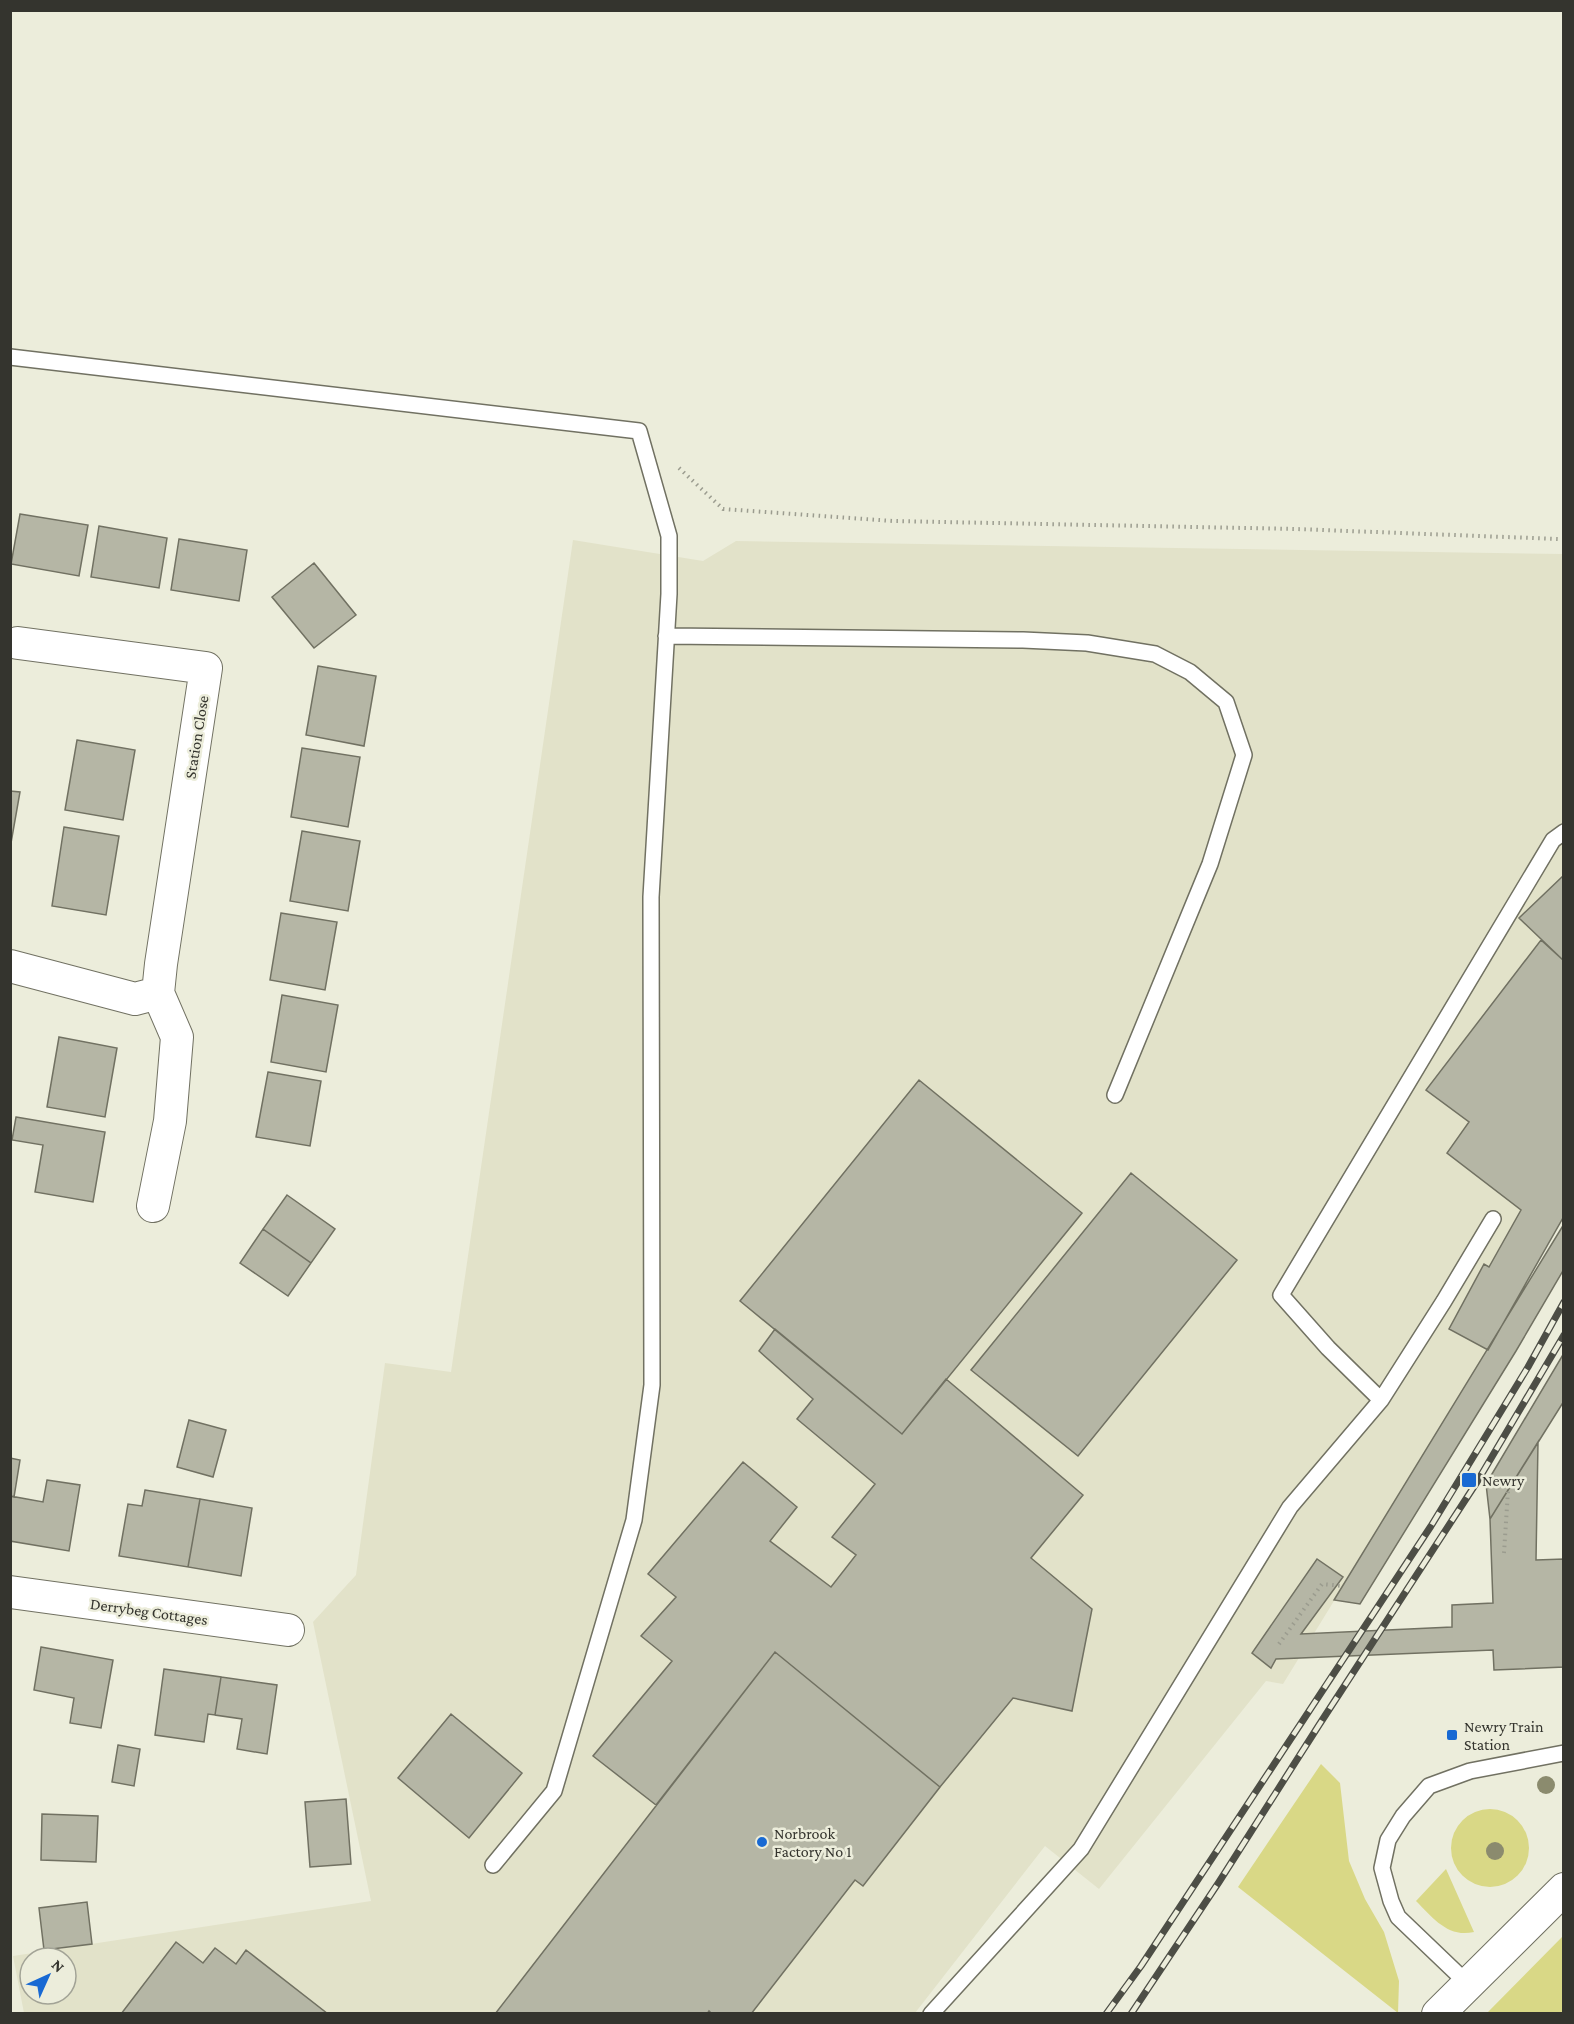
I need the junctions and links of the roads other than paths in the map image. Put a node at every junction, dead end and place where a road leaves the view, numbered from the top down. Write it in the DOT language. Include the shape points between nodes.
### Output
graph roads {
  1 [pos="10,357"];
  2 [pos="666,636"];
  3 [pos="18,643"];
  4 [pos="1563,832"];
  5 [pos="10,966"];
  6 [pos="158,993"];
  7 [pos="1115,1095"];
  8 [pos="153,1206"];
  9 [pos="1493,1219"];
  10 [pos="1381,1400"];
  11 [pos="10,1592"];
  12 [pos="288,1630"];
  13 [pos="1563,1753"];
  14 [pos="494,1866"];
  15 [pos="1563,1889"];
  16 [pos="1467,1983"];
  17 [pos="931,2013"];
  18 [pos="1438,2013"];
  1 -- 2 [label="lane" via="639,431 669,536"];
  2 -- 7 [label="lane" via="1087,643 1155,654 1190,672 1226,702 1244,755 1210,864"];
  2 -- 14 [label="lane" via="651,897 652,1385 634,1520 554,1791"];
  3 -- 6 [label="street, Station Close" via="206,668"];
  4 -- 10 [label="lane" via="1553,840 1281,1295"];
  5 -- 6 [label="street" via="135,999"];
  6 -- 8 [label="street, Station Close" via="177,1037 170,1121"];
  9 -- 10 [label="lane"];
  10 -- 17 [label="lane" via="1290,1508 1081,1849"];
  11 -- 12 [label="street, Derrybeg Cottages"];
  13 -- 16 [label="lane" via="1470,1771 1430,1786 1388,1840 1382,1868 1398,1917"];
  15 -- 16 [label="street"];
  16 -- 18 [label="street"];
}
